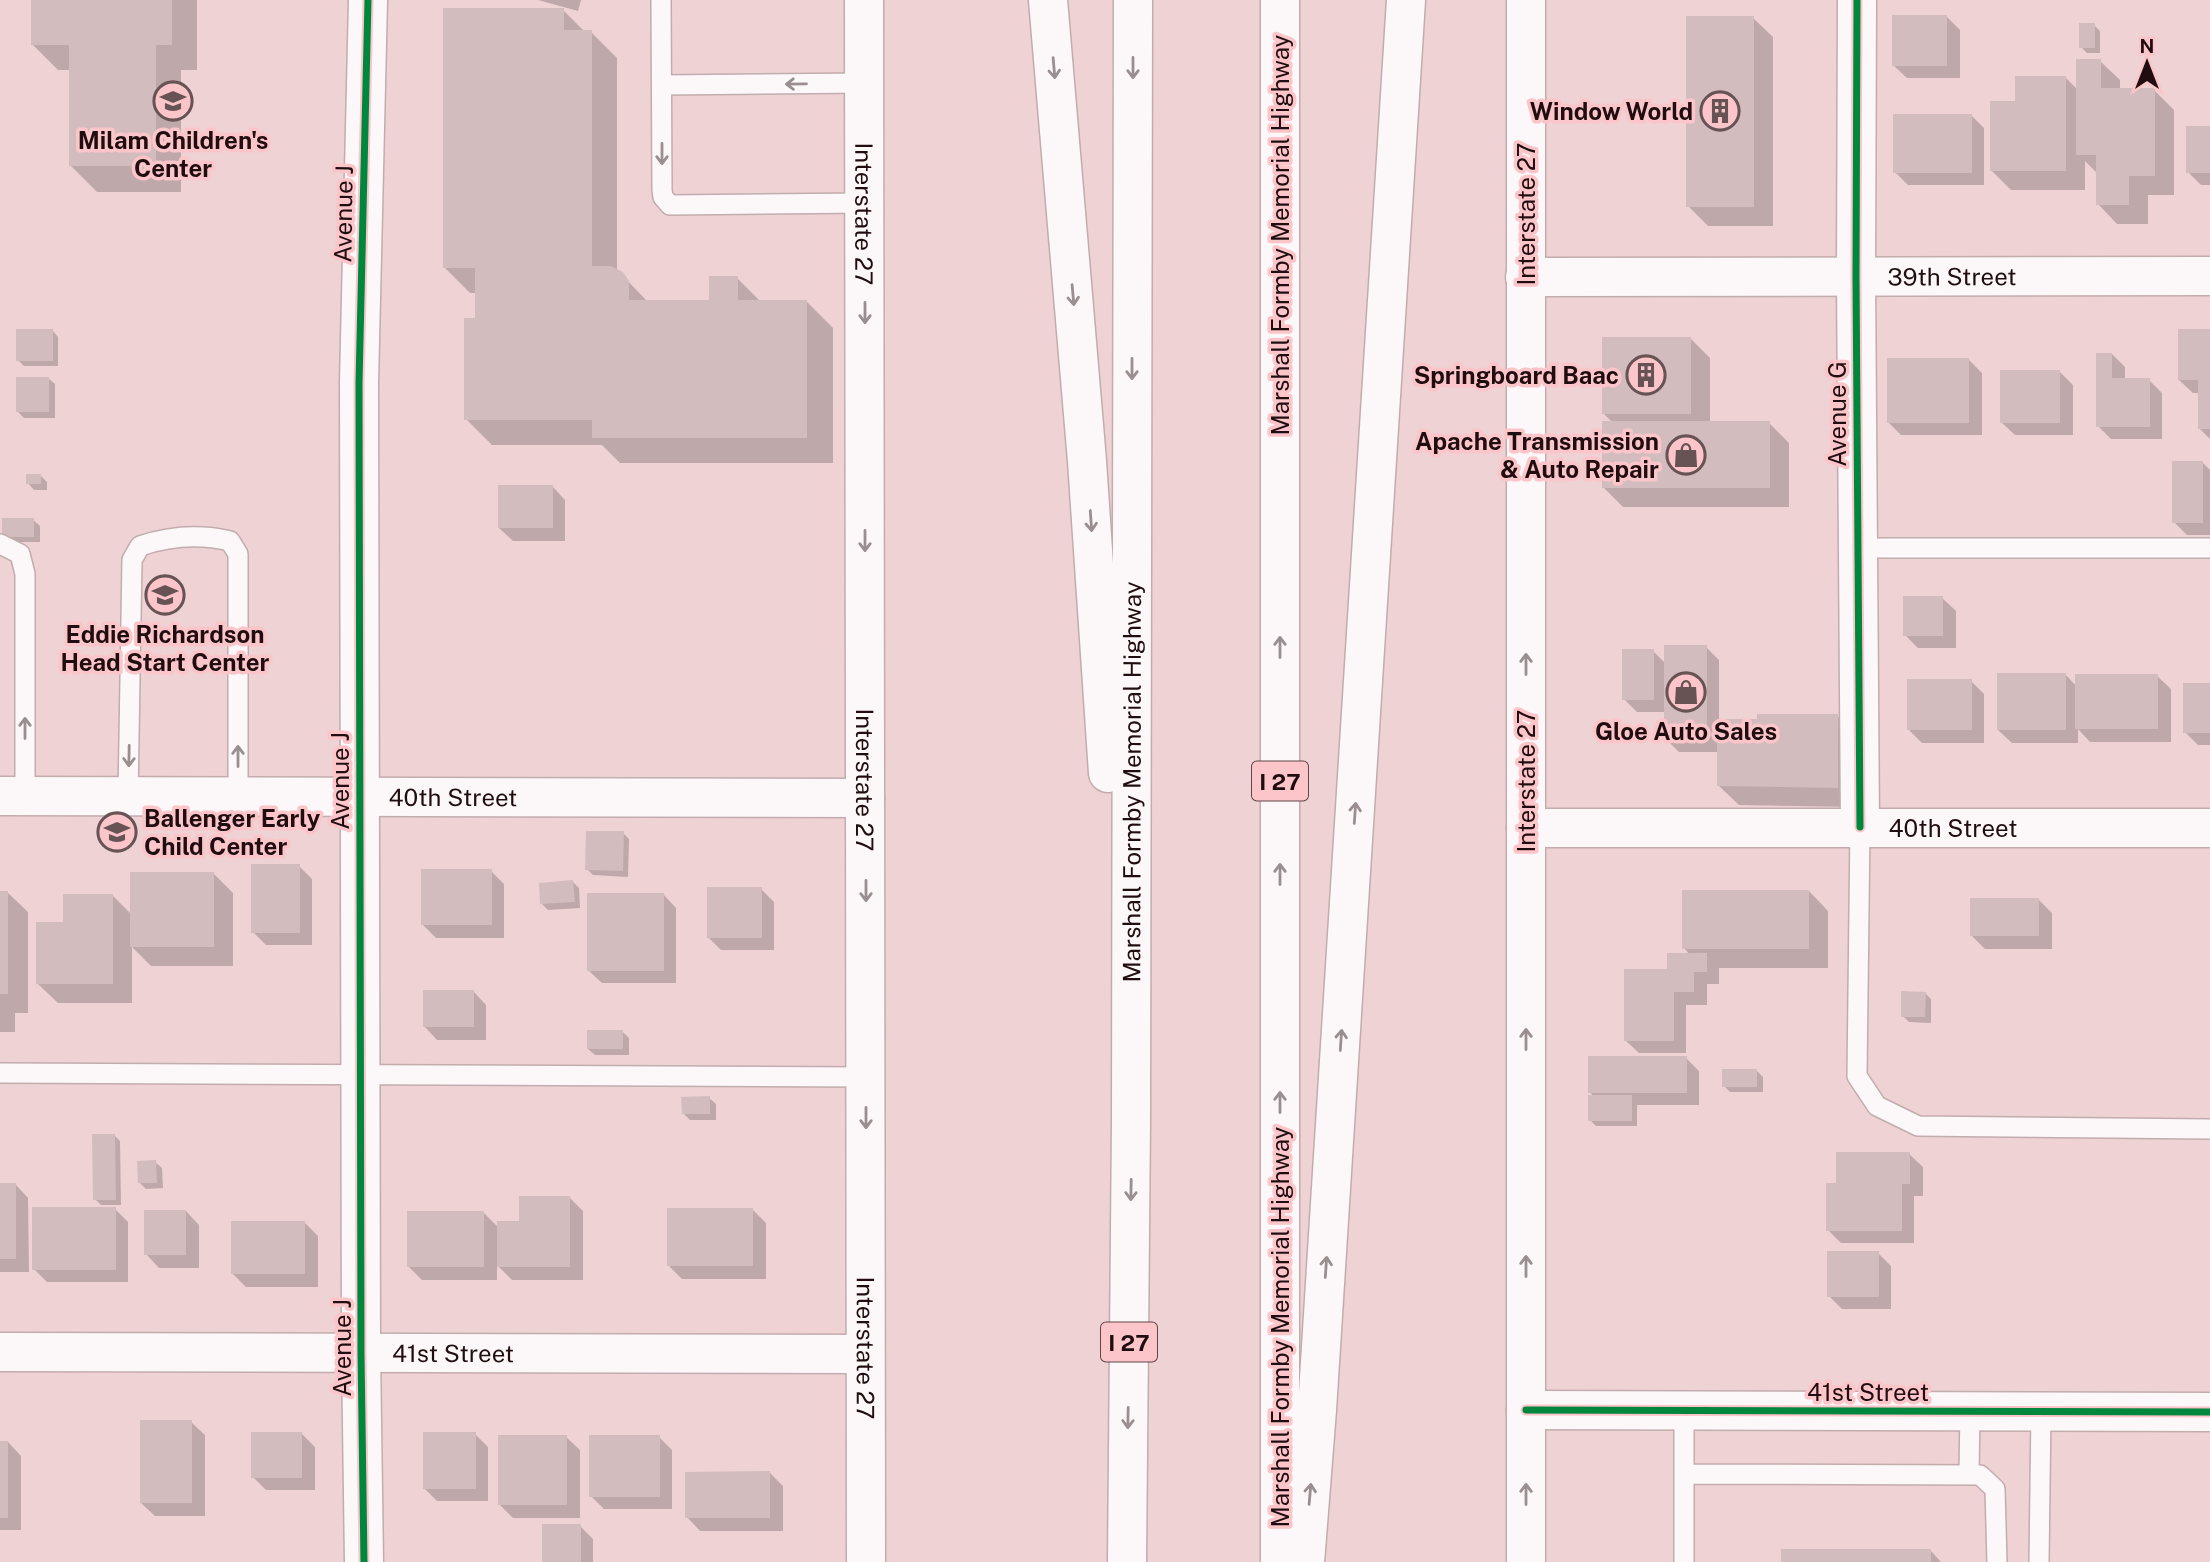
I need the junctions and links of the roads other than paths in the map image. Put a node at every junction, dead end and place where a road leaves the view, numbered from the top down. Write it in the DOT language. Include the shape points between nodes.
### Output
graph roads {
  1 [pos="368,0"];
  2 [pos="661,0"];
  3 [pos="864,0"];
  4 [pos="1048,0"];
  5 [pos="1133,0"];
  6 [pos="1280,0"];
  7 [pos="1406,0"];
  8 [pos="1526,0"];
  9 [pos="1857,0"];
  10 [pos="864,83"];
  11 [pos="662,85"];
  12 [pos="865,203"];
  13 [pos="2210,276"];
  14 [pos="1525,277"];
  15 [pos="1856,277"];
  16 [pos="0,544"];
  17 [pos="1858,548"];
  18 [pos="2210,548"];
  19 [pos="13,796"];
  20 [pos="128,797"];
  21 [pos="238,797"];
  22 [pos="359,797"];
  23 [pos="866,798"];
  24 [pos="1860,827"];
  25 [pos="1527,828"];
  26 [pos="2210,828"];
  27 [pos="0,1073"];
  28 [pos="360,1073"];
  29 [pos="866,1077"];
  30 [pos="1131,1122"];
  31 [pos="2210,1129"];
  32 [pos="0,1352"];
  33 [pos="361,1353"];
  34 [pos="866,1354"];
  35 [pos="1527,1410"];
  36 [pos="1684,1411"];
  37 [pos="1970,1411"];
  38 [pos="2041,1411"];
  39 [pos="2210,1412"];
  40 [pos="1684,1474"];
  41 [pos="1969,1474"];
  42 [pos="364,1562"];
  43 [pos="866,1562"];
  44 [pos="1126,1562"];
  45 [pos="1280,1562"];
  46 [pos="1305,1562"];
  47 [pos="1527,1562"];
  48 [pos="1684,1562"];
  49 [pos="1997,1562"];
  50 [pos="2039,1562"];
  1 -- 22 [label="main road, Avenue J" via="359,383"];
  2 -- 11 [label="lane"];
  3 -- 10 [label="main road, Interstate 27"];
  4 -- 30 [label="main road, one-way" via="1088,475"];
  5 -- 30 [label="main road, Marshall Formby Memorial Highway / I 27, one-way"];
  45 -- 6 [label="main road, Marshall Formby Memorial Highway / I 27, one-way"];
  46 -- 7 [label="main road, one-way"];
  8 -- 14 [label="main road, Interstate 27"];
  9 -- 15 [label="main road, Avenue G"];
  10 -- 11 [label="lane, one-way"];
  10 -- 12 [label="main road, Interstate 27"];
  11 -- 12 [label="lane, one-way" via="662,190 670,205"];
  12 -- 23 [label="main road, Interstate 27, one-way"];
  13 -- 15 [label="main road, 39th Street"];
  14 -- 15 [label="main road, 39th Street"];
  25 -- 14 [label="main road, Interstate 27, one-way"];
  15 -- 17 [label="main road, Avenue G"];
  19 -- 16 [label="lane, one-way" via="25,574 20,554"];
  17 -- 18 [label="lane"];
  17 -- 24 [label="main road, Avenue G"];
  19 -- 20 [label="main road, 40th Street"];
  20 -- 21 [label="main road, 40th Street"];
  21 -- 20 [label="lane, one-way" via="238,554 230,541 212,537 165,538 140,546 132,560"];
  21 -- 22 [label="main road, 40th Street"];
  22 -- 23 [label="main road, 40th Street"];
  22 -- 28 [label="main road, Avenue J"];
  23 -- 29 [label="main road, Interstate 27, one-way"];
  24 -- 25 [label="main road, 40th Street"];
  24 -- 26 [label="main road, 40th Street"];
  24 -- 31 [label="lane" via="1857,1076 1877,1107 1918,1126"];
  35 -- 25 [label="main road, Interstate 27, one-way"];
  27 -- 28 [label="lane"];
  28 -- 29 [label="lane"];
  28 -- 33 [label="main road, Avenue J"];
  29 -- 34 [label="main road, Interstate 27, one-way"];
  30 -- 44 [label="main road, Marshall Formby Memorial Highway / I 27, one-way"];
  32 -- 33 [label="main road, 41st Street"];
  33 -- 34 [label="main road, 41st Street"];
  33 -- 42 [label="main road, Avenue J"];
  34 -- 43 [label="main road, Interstate 27"];
  35 -- 36 [label="main road, 41st Street"];
  47 -- 35 [label="main road, Interstate 27, one-way"];
  36 -- 37 [label="main road, 41st Street"];
  36 -- 40 [label="lane"];
  37 -- 38 [label="main road, 41st Street"];
  37 -- 41 [label="lane"];
  38 -- 39 [label="main road, 41st Street"];
  38 -- 50 [label="lane"];
  40 -- 41 [label="lane"];
  40 -- 48 [label="lane"];
  41 -- 49 [label="lane" via="1980,1475 1995,1489"];
}
